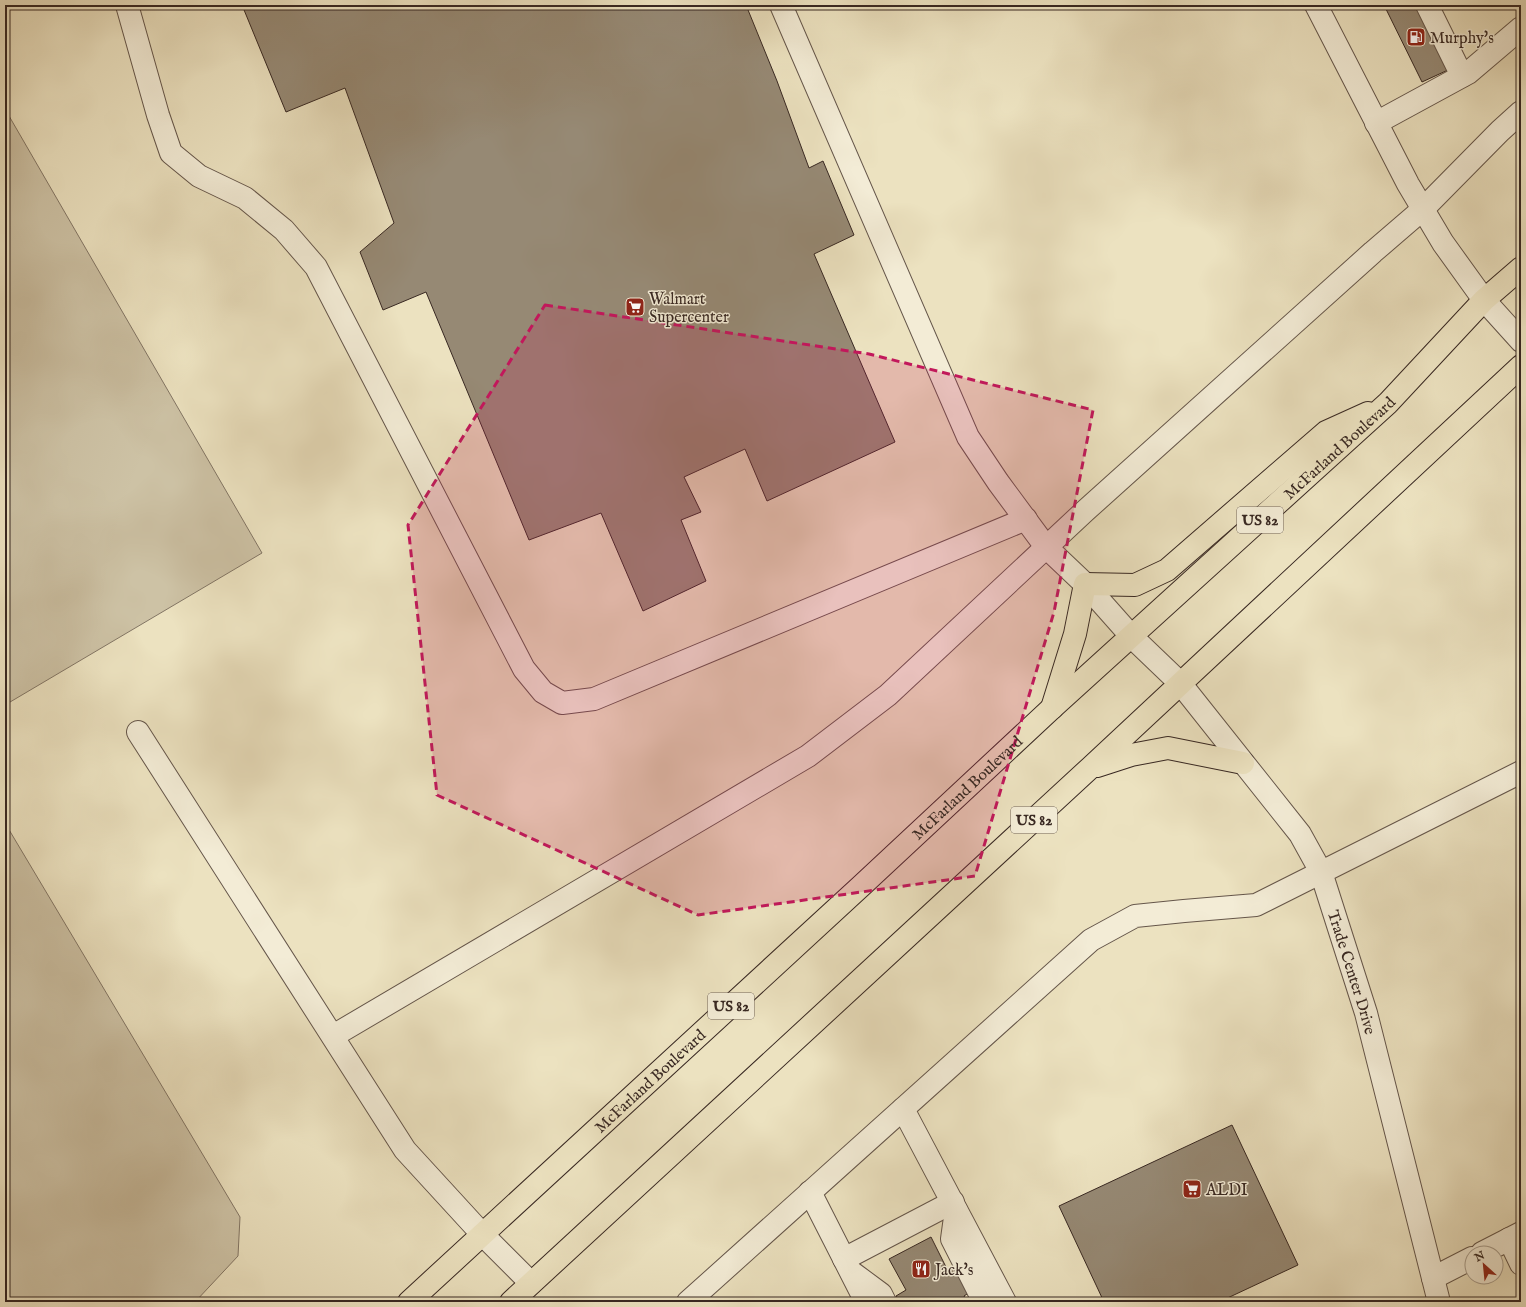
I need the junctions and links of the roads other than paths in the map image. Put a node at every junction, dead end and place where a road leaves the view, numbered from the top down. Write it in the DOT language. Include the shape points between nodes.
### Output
graph roads {
  1 [pos="127,5"];
  2 [pos="781,5"];
  3 [pos="1316,5"];
  4 [pos="1427,5"];
  5 [pos="1521,28"];
  6 [pos="1462,76"];
  7 [pos="1521,112"];
  8 [pos="1376,123"];
  9 [pos="1423,209"];
  10 [pos="1521,268"];
  11 [pos="1484,300"];
  12 [pos="1521,341"];
  13 [pos="1521,366"];
  14 [pos="1388,403"];
  15 [pos="1026,520"];
  16 [pos="1046,547"];
  17 [pos="1085,584"];
  18 [pos="1132,637"];
  19 [pos="1180,684"];
  20 [pos="1052,708"];
  21 [pos="138,732"];
  22 [pos="1244,763"];
  23 [pos="1090,768"];
  24 [pos="1521,772"];
  25 [pos="1321,872"];
  26 [pos="333,1036"];
  27 [pos="903,1109"];
  28 [pos="810,1192"];
  29 [pos="954,1206"];
  30 [pos="482,1234"];
  31 [pos="1515,1236"];
  32 [pos="1498,1245"];
  33 [pos="1464,1262"];
  34 [pos="1521,1264"];
  35 [pos="847,1265"];
  36 [pos="1433,1278"];
  37 [pos="531,1283"];
  38 [pos="409,1302"];
  39 [pos="511,1302"];
  40 [pos="688,1302"];
  41 [pos="866,1302"];
  42 [pos="885,1302"];
  43 [pos="984,1302"];
  44 [pos="1005,1302"];
  45 [pos="1439,1302"];
  1 -- 15 [label="lane" via="171,153 198,176 245,198 284,230 316,267 524,670 543,692 562,703 594,699"];
  2 -- 15 [label="lane, Trade Center Drive" via="968,437"];
  3 -- 8 [label="lane"];
  4 -- 6 [label="lane"];
  5 -- 6 [label="lane"];
  6 -- 8 [label="lane"];
  7 -- 9 [label="lane"];
  8 -- 9 [label="lane"];
  9 -- 11 [label="lane"];
  9 -- 16 [label="lane"];
  10 -- 11 [label="highway, McFarland Boulevard / US 82"];
  11 -- 12 [label="lane"];
  11 -- 14 [label="highway, McFarland Boulevard / US 82"];
  13 -- 19 [label="highway, US 82"];
  14 -- 17 [label="highway" via="1326,432 1167,570 1135,585"];
  14 -- 18 [label="highway, McFarland Boulevard / US 82"];
  15 -- 16 [label="lane, Trade Center Drive"];
  16 -- 17 [label="lane, Trade Center Drive"];
  16 -- 26 [label="lane" via="888,694 808,756"];
  17 -- 18 [label="lane, Trade Center Drive"];
  17 -- 20 [label="highway" via="1075,634"];
  18 -- 19 [label="lane, Trade Center Drive"];
  18 -- 20 [label="highway, McFarland Boulevard / US 82"];
  19 -- 22 [label="lane, Trade Center Drive"];
  19 -- 23 [label="highway, US 82"];
  20 -- 30 [label="highway, McFarland Boulevard / US 82"];
  21 -- 26 [label="lane"];
  22 -- 23 [label="highway" via="1168,748 1131,754"];
  22 -- 25 [label="lane, Trade Center Drive" via="1300,834"];
  23 -- 37 [label="highway, US 82"];
  24 -- 25 [label="lane"];
  25 -- 27 [label="lane" via="1256,905 1135,916 1091,940"];
  25 -- 36 [label="lane, Trade Center Drive" via="1366,1013"];
  26 -- 30 [label="lane" via="405,1150"];
  27 -- 28 [label="lane"];
  27 -- 29 [label="lane"];
  28 -- 35 [label="lane"];
  28 -- 40 [label="lane"];
  29 -- 35 [label="lane"];
  29 -- 43 [label="lane" via="952,1239"];
  29 -- 44 [label="lane"];
  30 -- 37 [label="lane"];
  30 -- 38 [label="highway, McFarland Boulevard / US 82"];
  31 -- 32 [label="lane"];
  31 -- 34 [label="lane"];
  33 -- 36 [label="lane"];
  35 -- 41 [label="lane"];
  35 -- 42 [label="lane" via="881,1294"];
  36 -- 45 [label="lane, Trade Center Drive"];
  37 -- 39 [label="highway, US 82"];
}
